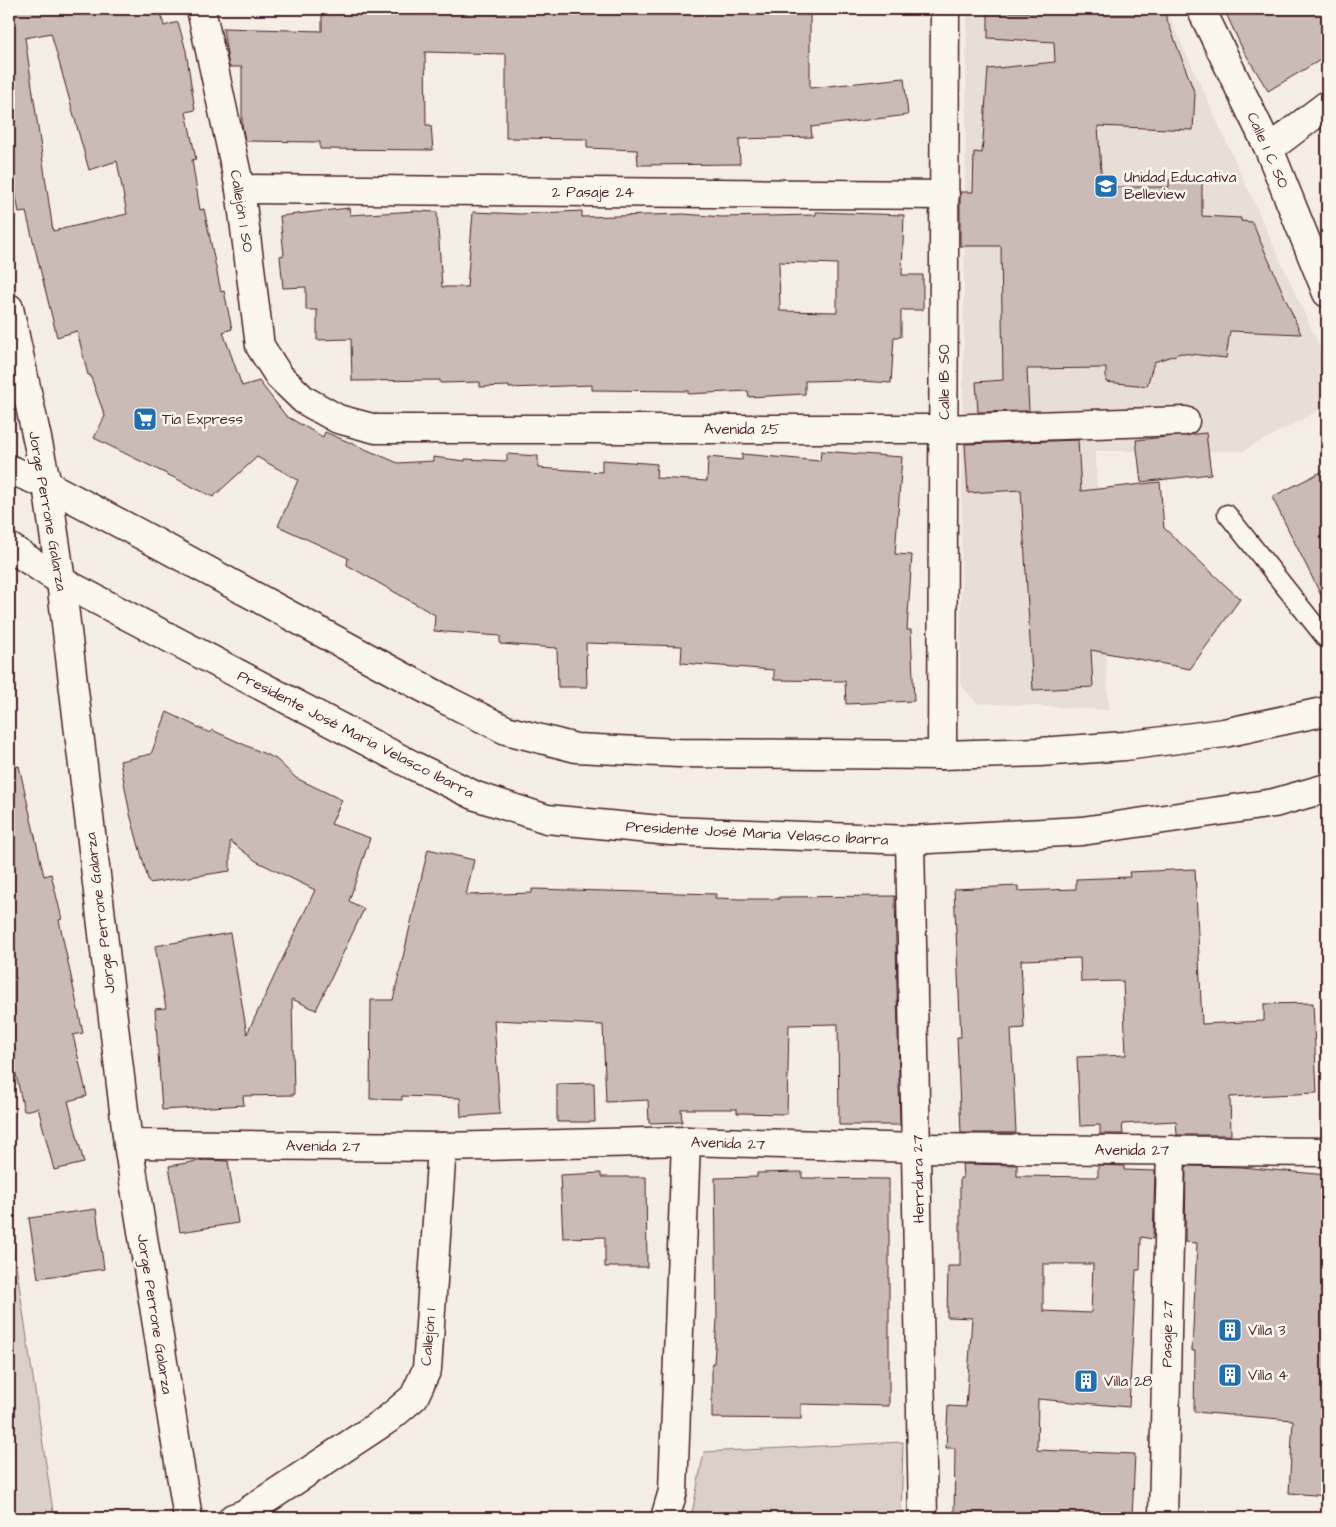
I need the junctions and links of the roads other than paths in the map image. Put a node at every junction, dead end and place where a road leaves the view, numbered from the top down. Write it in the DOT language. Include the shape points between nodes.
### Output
graph roads {
  1 [pos="201,9"];
  2 [pos="945,9"];
  3 [pos="1201,9"];
  4 [pos="1327,105"];
  5 [pos="1269,149"];
  6 [pos="240,189"];
  7 [pos="945,195"];
  8 [pos="1327,294"];
  9 [pos="9,308"];
  10 [pos="304,400"];
  11 [pos="1185,421"];
  12 [pos="944,429"];
  13 [pos="9,469"];
  14 [pos="47,485"];
  15 [pos="1228,514"];
  16 [pos="9,547"];
  17 [pos="61,581"];
  18 [pos="1327,640"];
  19 [pos="1327,711"];
  20 [pos="942,755"];
  21 [pos="1327,788"];
  22 [pos="910,840"];
  23 [pos="686,1141"];
  24 [pos="128,1144"];
  25 [pos="442,1147"];
  26 [pos="918,1148"];
  27 [pos="1171,1150"];
  28 [pos="1327,1152"];
  29 [pos="188,1518"];
  30 [pos="233,1518"];
  31 [pos="665,1518"];
  32 [pos="923,1518"];
  33 [pos="1163,1518"];
  1 -- 6 [label="street, Callejón 1 SO"];
  2 -- 7 [label="street, Calle 1B SO"];
  3 -- 5 [label="street, Calle 1 C SO"];
  4 -- 5 [label="street"];
  5 -- 8 [label="street, Calle 1 C SO"];
  6 -- 7 [label="street, 2 Pasaje 24"];
  6 -- 10 [label="street, Callejón 1 SO" via="260,346 278,376"];
  7 -- 12 [label="street, Calle 1B SO"];
  9 -- 14 [label="street, Jorge Perrone Galarza"];
  10 -- 12 [label="street, Avenida 25" via="338,419 376,429"];
  11 -- 12 [label="street, Avenida 25"];
  12 -- 20 [label="street, Calle 1B SO"];
  13 -- 14 [label="street"];
  14 -- 17 [label="street, Jorge Perrone Galarza"];
  14 -- 20 [label="street" via="506,730 576,748 679,753"];
  15 -- 18 [label="lane"];
  16 -- 17 [label="street, Presidente José Maria Velasco Ibarra"];
  17 -- 22 [label="street, Presidente José Maria Velasco Ibarra" via="414,766 476,796 547,819 670,831"];
  17 -- 24 [label="street, Jorge Perrone Galarza"];
  19 -- 20 [label="street" via="1224,733 1125,746"];
  21 -- 22 [label="street, Presidente José Maria Velasco Ibarra" via="1274,803 1082,831"];
  22 -- 26 [label="street, Herrdura 27"];
  23 -- 25 [label="street, Avenida 27"];
  23 -- 26 [label="street, Avenida 27"];
  23 -- 31 [label="street" via="673,1491"];
  24 -- 25 [label="street, Avenida 27"];
  24 -- 29 [label="street, Jorge Perrone Galarza"];
  25 -- 30 [label="street, Callejón 1" via="427,1369 414,1397 388,1419 244,1514"];
  26 -- 27 [label="street, Avenida 27"];
  26 -- 32 [label="street, Herrdura 27"];
  27 -- 28 [label="street, Avenida 27"];
  27 -- 33 [label="street, Pasaje 27"];
}
